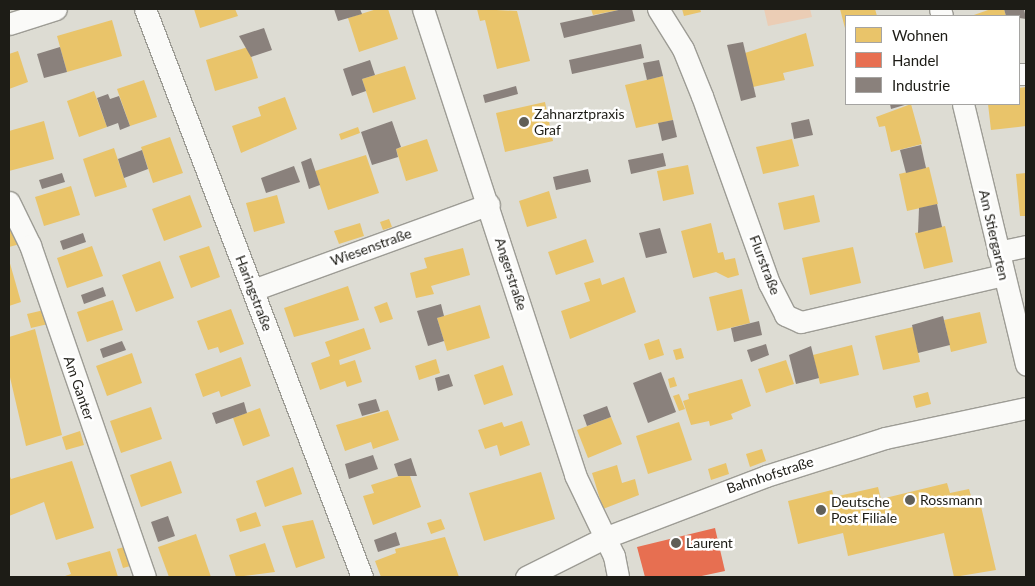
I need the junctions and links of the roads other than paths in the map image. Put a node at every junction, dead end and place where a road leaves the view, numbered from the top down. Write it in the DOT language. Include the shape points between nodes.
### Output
graph roads {
  1 [pos="56,9"];
  2 [pos="145,9"];
  3 [pos="423,9"];
  4 [pos="658,9"];
  5 [pos="9,24"];
  6 [pos="963,105"];
  7 [pos="9,202"];
  8 [pos="489,204"];
  9 [pos="1026,246"];
  10 [pos="998,252"];
  11 [pos="1003,275"];
  12 [pos="253,290"];
  13 [pos="1026,365"];
  14 [pos="1026,408"];
  15 [pos="604,538"];
  16 [pos="145,577"];
  17 [pos="362,577"];
  18 [pos="526,577"];
  19 [pos="618,577"];
  1 -- 5 [label="street"];
  2 -- 12 [label="street, Haringstraße"];
  3 -- 8 [label="street, Angerstraße"];
  4 -- 11 [label="street, Flurstraße" via="683,49 718,134 769,283 785,315 801,322"];
  6 -- 10 [label="street, Am Stiergarten"];
  7 -- 16 [label="street, Am Ganter" via="30,246"];
  8 -- 12 [label="street, Wiesenstraße"];
  8 -- 15 [label="street, Angerstraße" via="575,475"];
  9 -- 10 [label="street"];
  10 -- 11 [label="street, Am Stiergarten"];
  11 -- 13 [label="street, Am Stiergarten"];
  12 -- 17 [label="street, Haringstraße"];
  14 -- 15 [label="street, Bahnhofstraße" via="886,438 737,486"];
  15 -- 18 [label="street, Bahnhofstraße"];
  15 -- 19 [label="street, Angerstraße"];
}
